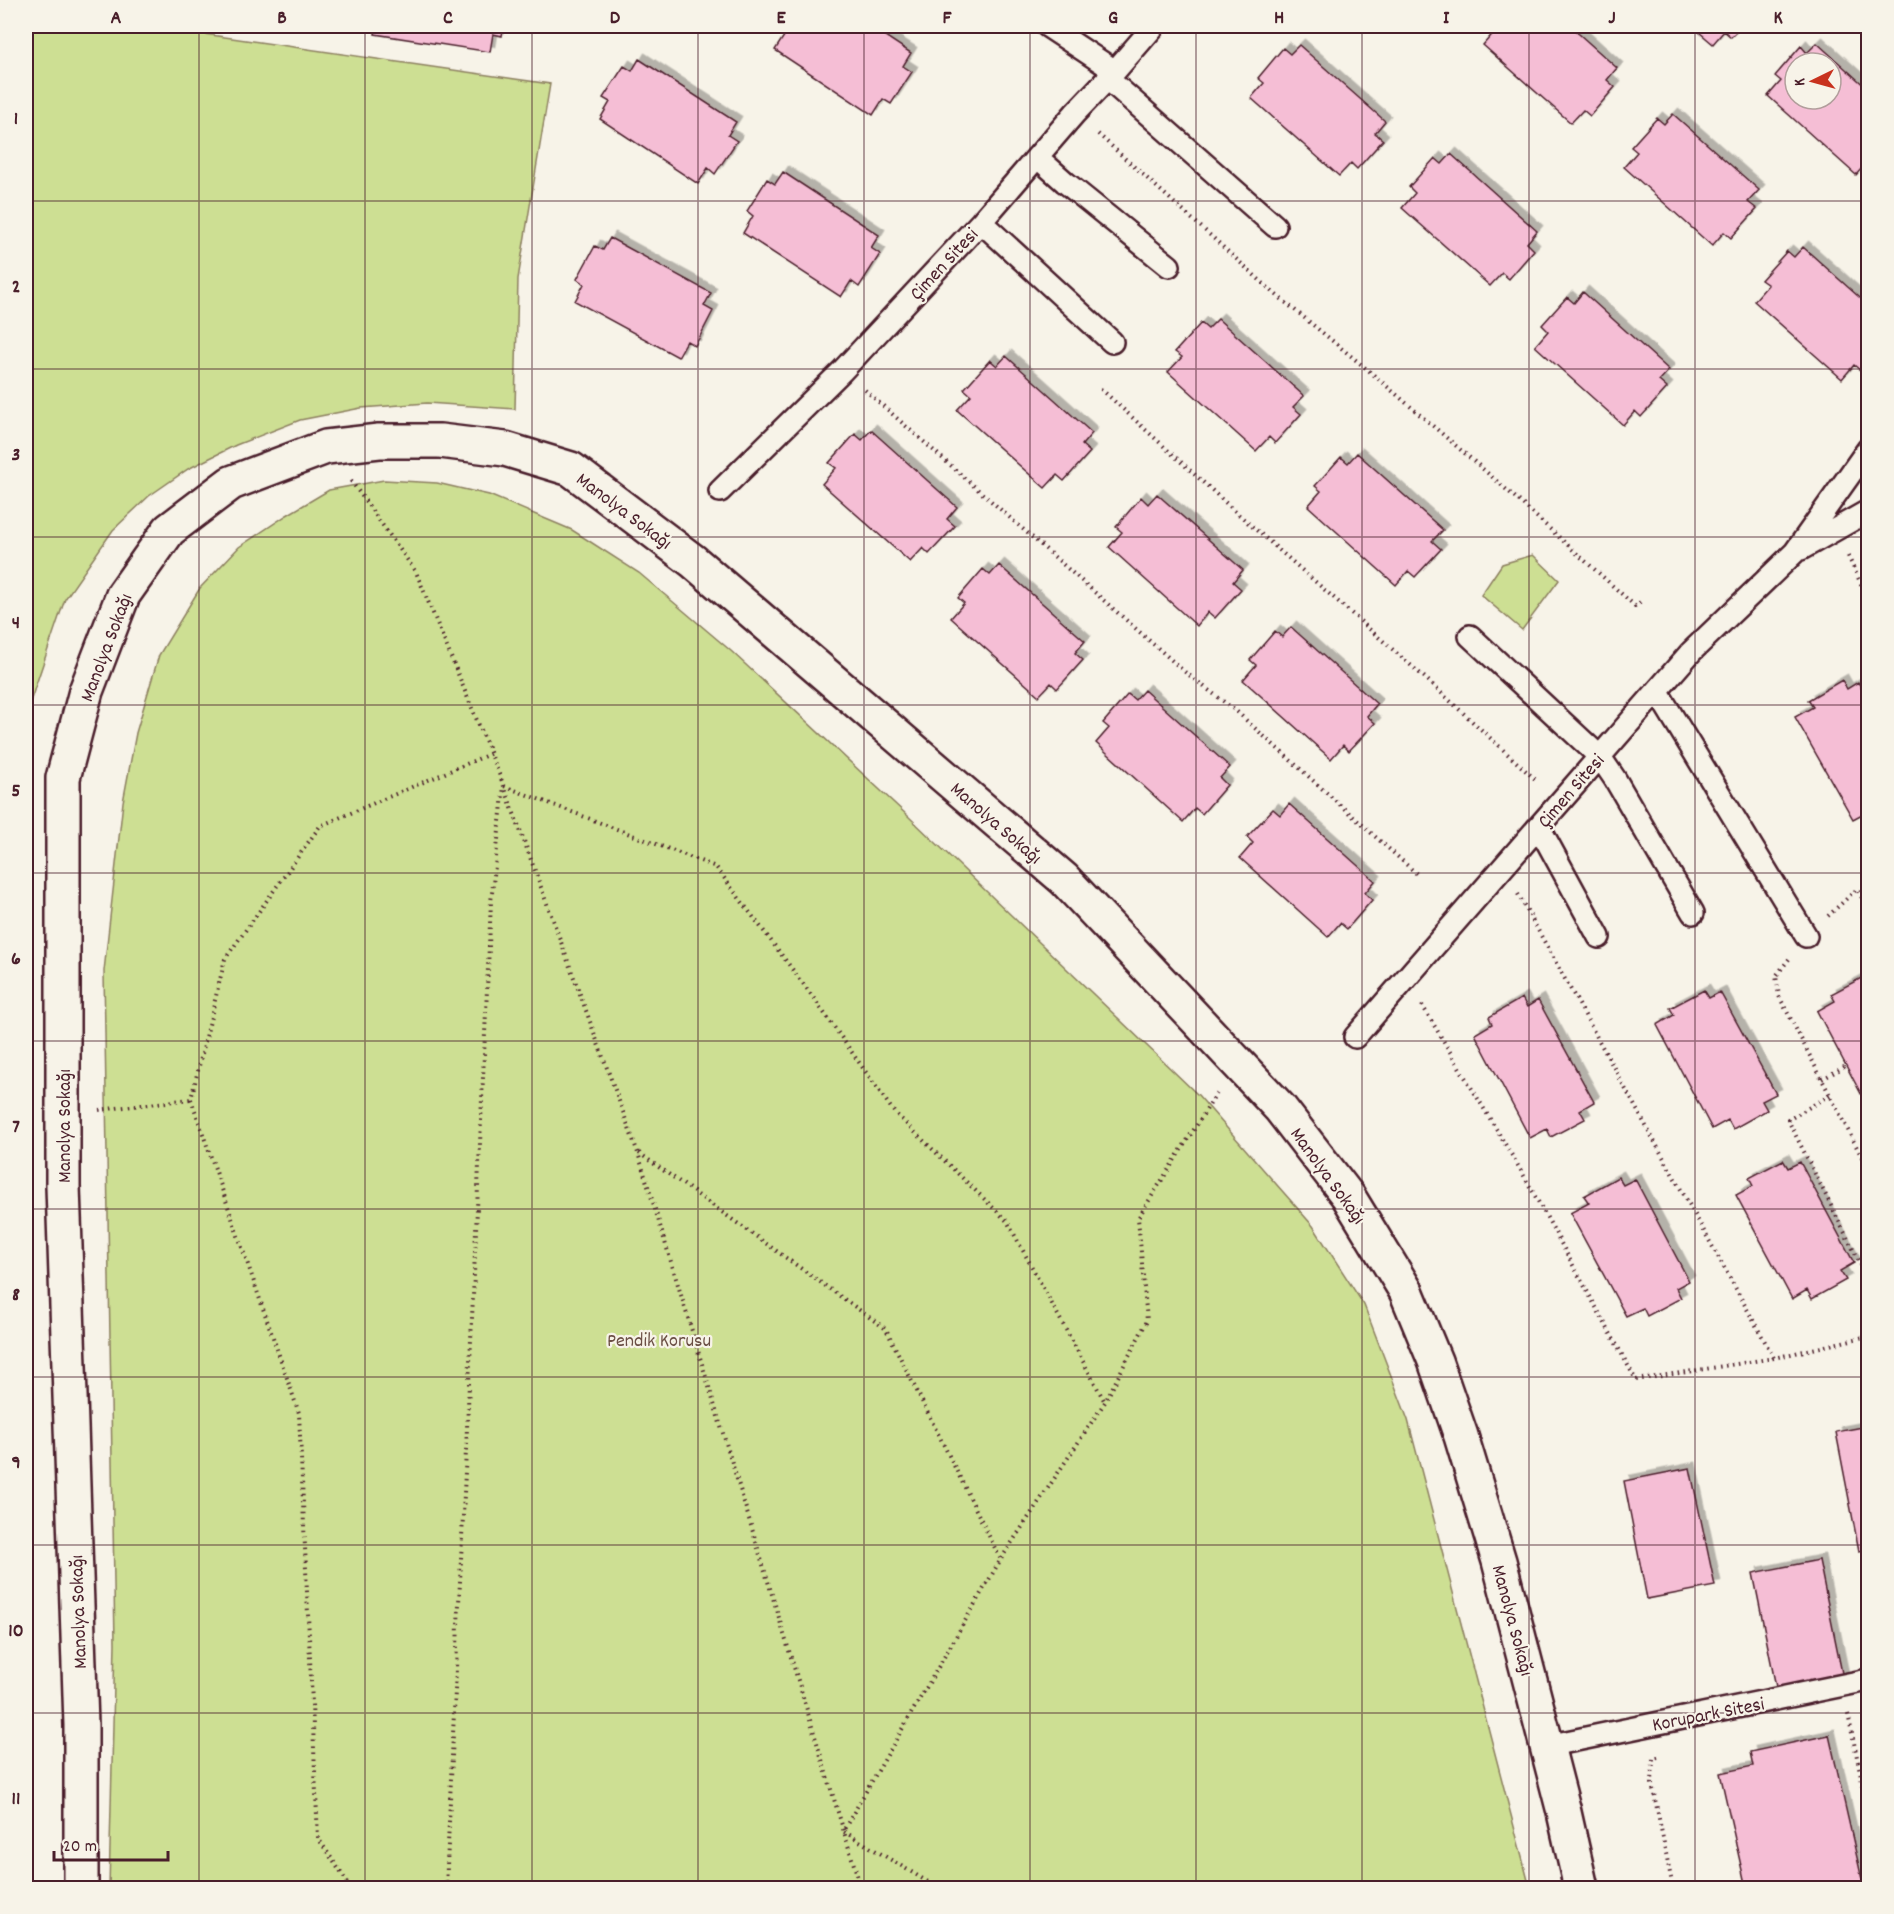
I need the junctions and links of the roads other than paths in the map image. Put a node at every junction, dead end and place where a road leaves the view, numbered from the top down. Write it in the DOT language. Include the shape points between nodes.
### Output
graph roads {
  1 [pos="1047,26"];
  2 [pos="1154,26"];
  3 [pos="1111,75"];
  4 [pos="1037,157"];
  5 [pos="981,222"];
  6 [pos="1275,226"];
  7 [pos="1169,266"];
  8 [pos="1112,342"];
  9 [pos="1869,449"];
  10 [pos="720,492"];
  11 [pos="1869,510"];
  12 [pos="1795,552"];
  13 [pos="1470,636"];
  14 [pos="1657,691"];
  15 [pos="1600,756"];
  16 [pos="1539,827"];
  17 [pos="1693,913"];
  18 [pos="1806,936"];
  19 [pos="1599,937"];
  20 [pos="1355,1037"];
  21 [pos="1869,1680"];
  22 [pos="1547,1746"];
  23 [pos="81,1888"];
  24 [pos="1581,1888"];
  1 -- 3 [label="lane"];
  2 -- 3 [label="lane, Çimen Sitesi"];
  3 -- 4 [label="lane, Çimen Sitesi"];
  3 -- 6 [label="lane"];
  4 -- 5 [label="lane, Çimen Sitesi"];
  4 -- 7 [label="lane"];
  5 -- 8 [label="lane"];
  5 -- 10 [label="lane, Çimen Sitesi" via="842,371"];
  9 -- 12 [label="lane, Çimen Sitesi"];
  11 -- 12 [label="lane, Çimen Sitesi"];
  12 -- 14 [label="lane, Çimen Sitesi" via="1691,652"];
  13 -- 15 [label="lane"];
  14 -- 15 [label="lane, Çimen Sitesi"];
  14 -- 18 [label="lane"];
  15 -- 16 [label="lane, Çimen Sitesi"];
  15 -- 17 [label="lane"];
  16 -- 19 [label="lane"];
  16 -- 20 [label="lane, Çimen Sitesi"];
  21 -- 22 [label="lane, Korupark Sitesi"];
  22 -- 23 [label="street, Manolya Sokağı" via="1499,1561 1435,1360 1406,1291 1348,1196 1280,1108 1064,879 693,561 571,469 506,449 440,441 379,441 326,447 231,483 170,530 123,595 86,691 63,778 63,1198 81,1725"];
  22 -- 24 [label="street, Manolya Sokağı"];
}
